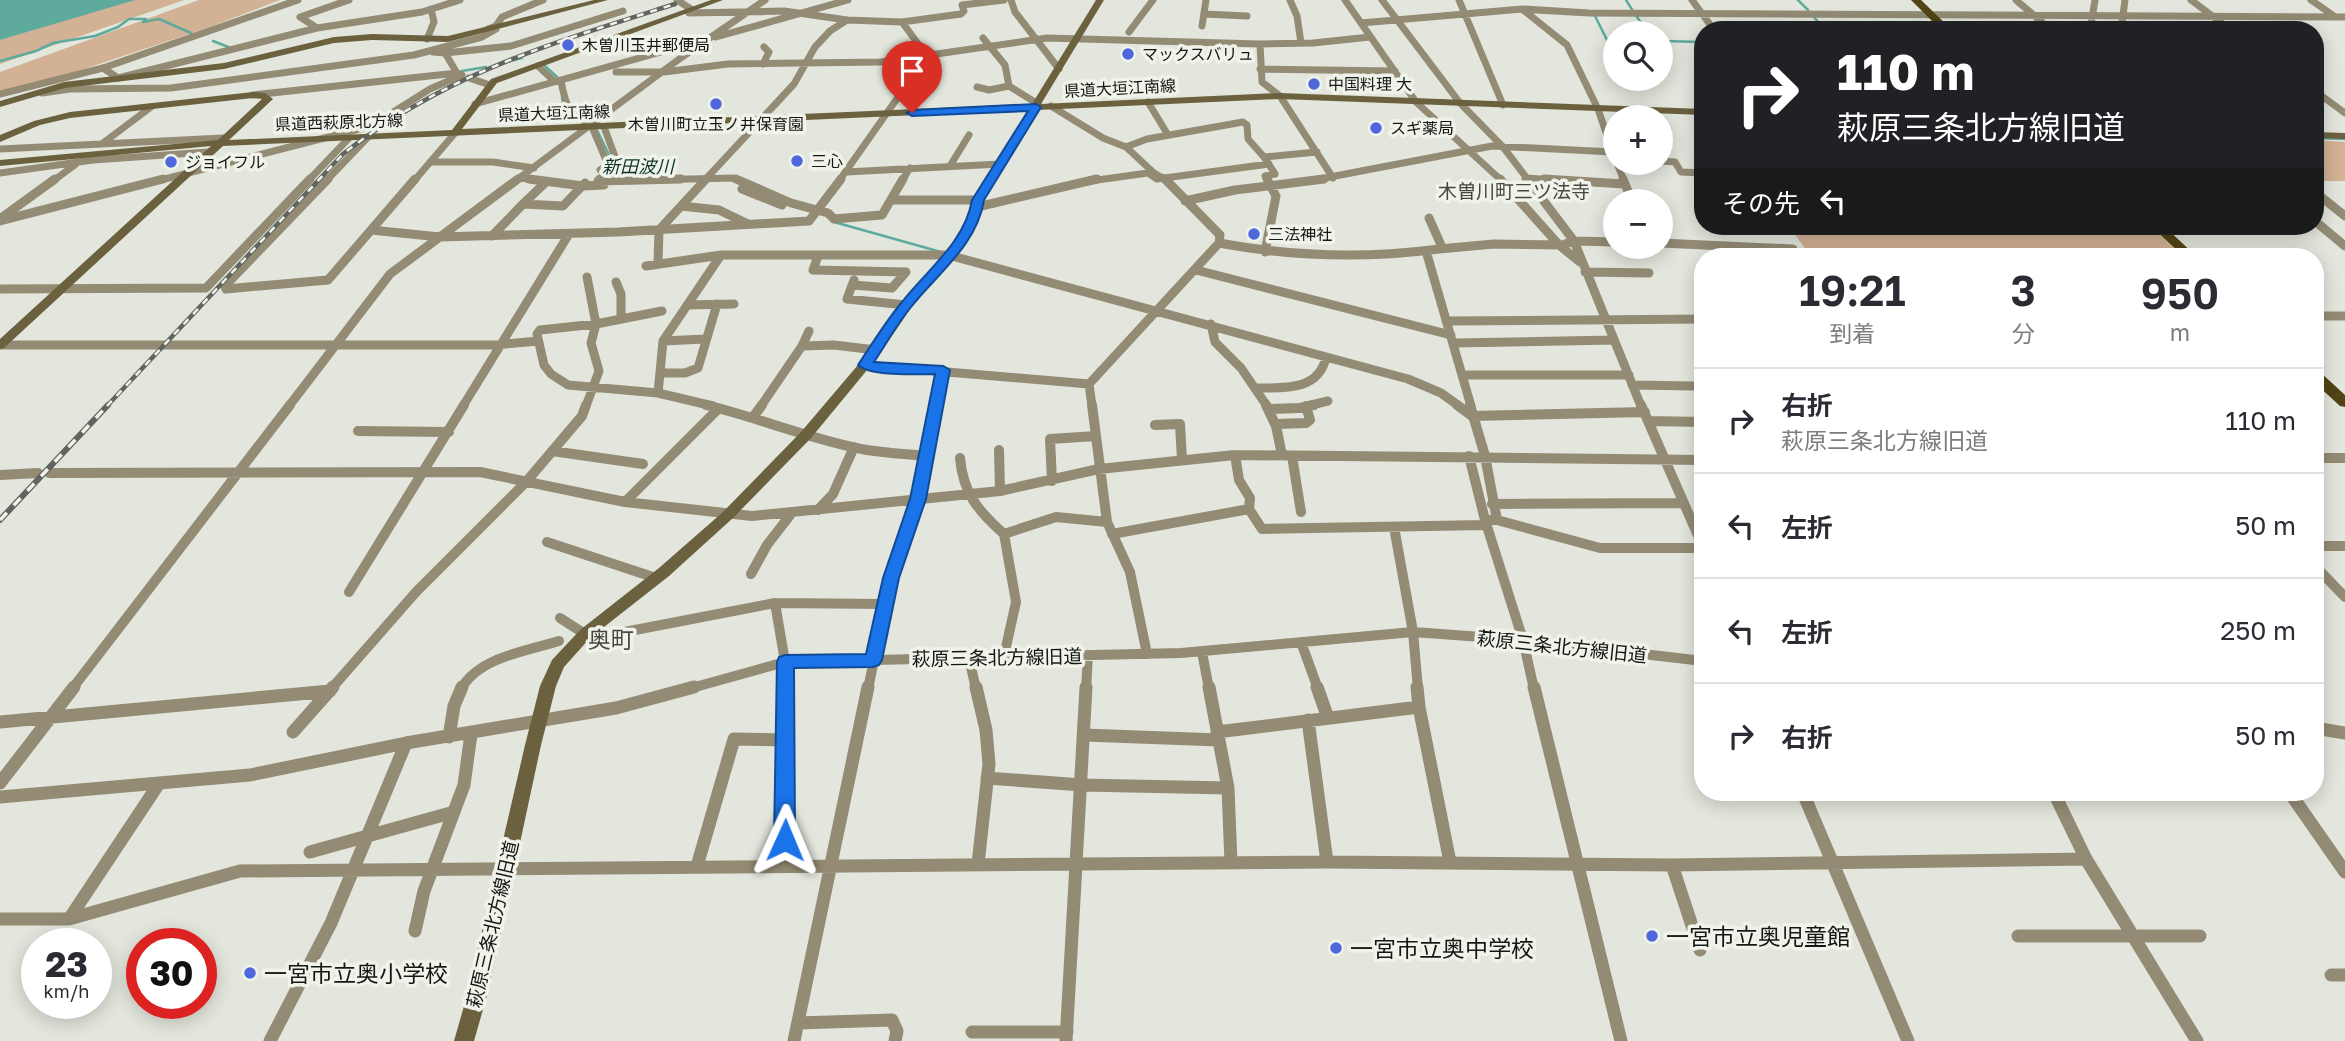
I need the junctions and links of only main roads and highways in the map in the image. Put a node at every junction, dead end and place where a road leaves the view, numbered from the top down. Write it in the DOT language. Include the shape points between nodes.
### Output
graph roads {
  1 [pos="604,0"];
  2 [pos="719,0"];
  3 [pos="1100,0"];
  4 [pos="1916,0"];
  5 [pos="1938,21"];
  6 [pos="0,104"];
  7 [pos="1037,105"];
  8 [pos="1694,112"];
  9 [pos="455,133"];
  10 [pos="2324,135"];
  11 [pos="2345,136"];
  12 [pos="0,139"];
  13 [pos="220,141"];
  14 [pos="0,163"];
  15 [pos="2167,235"];
  16 [pos="2181,248"];
  17 [pos="0,345"];
  18 [pos="2324,383"];
  19 [pos="2345,403"];
  20 [pos="464,1041"];
  1 -- 6 [label="main road" via="447,39 348,38 224,66 64,85"];
  2 -- 9 [label="main road" via="497,80"];
  3 -- 7 [label="main road"];
  4 -- 5 [label="main road"];
  7 -- 8 [label="main road, 県道大垣江南線" via="1280,96"];
  7 -- 9 [label="main road, 県道大垣江南線"];
  7 -- 20 [label="main road, 萩原三条北方線旧道" via="957,247 806,435 729,515 585,634 558,664 539,722"];
  9 -- 13 [label="main road, 県道西萩原北方線"];
  10 -- 11 [label="main road"];
  12 -- 13 [label="main road" via="53,118 253,95 268,99"];
  13 -- 14 [label="main road"];
  13 -- 17 [label="main road"];
  15 -- 16 [label="main road"];
  18 -- 19 [label="main road"];
}
